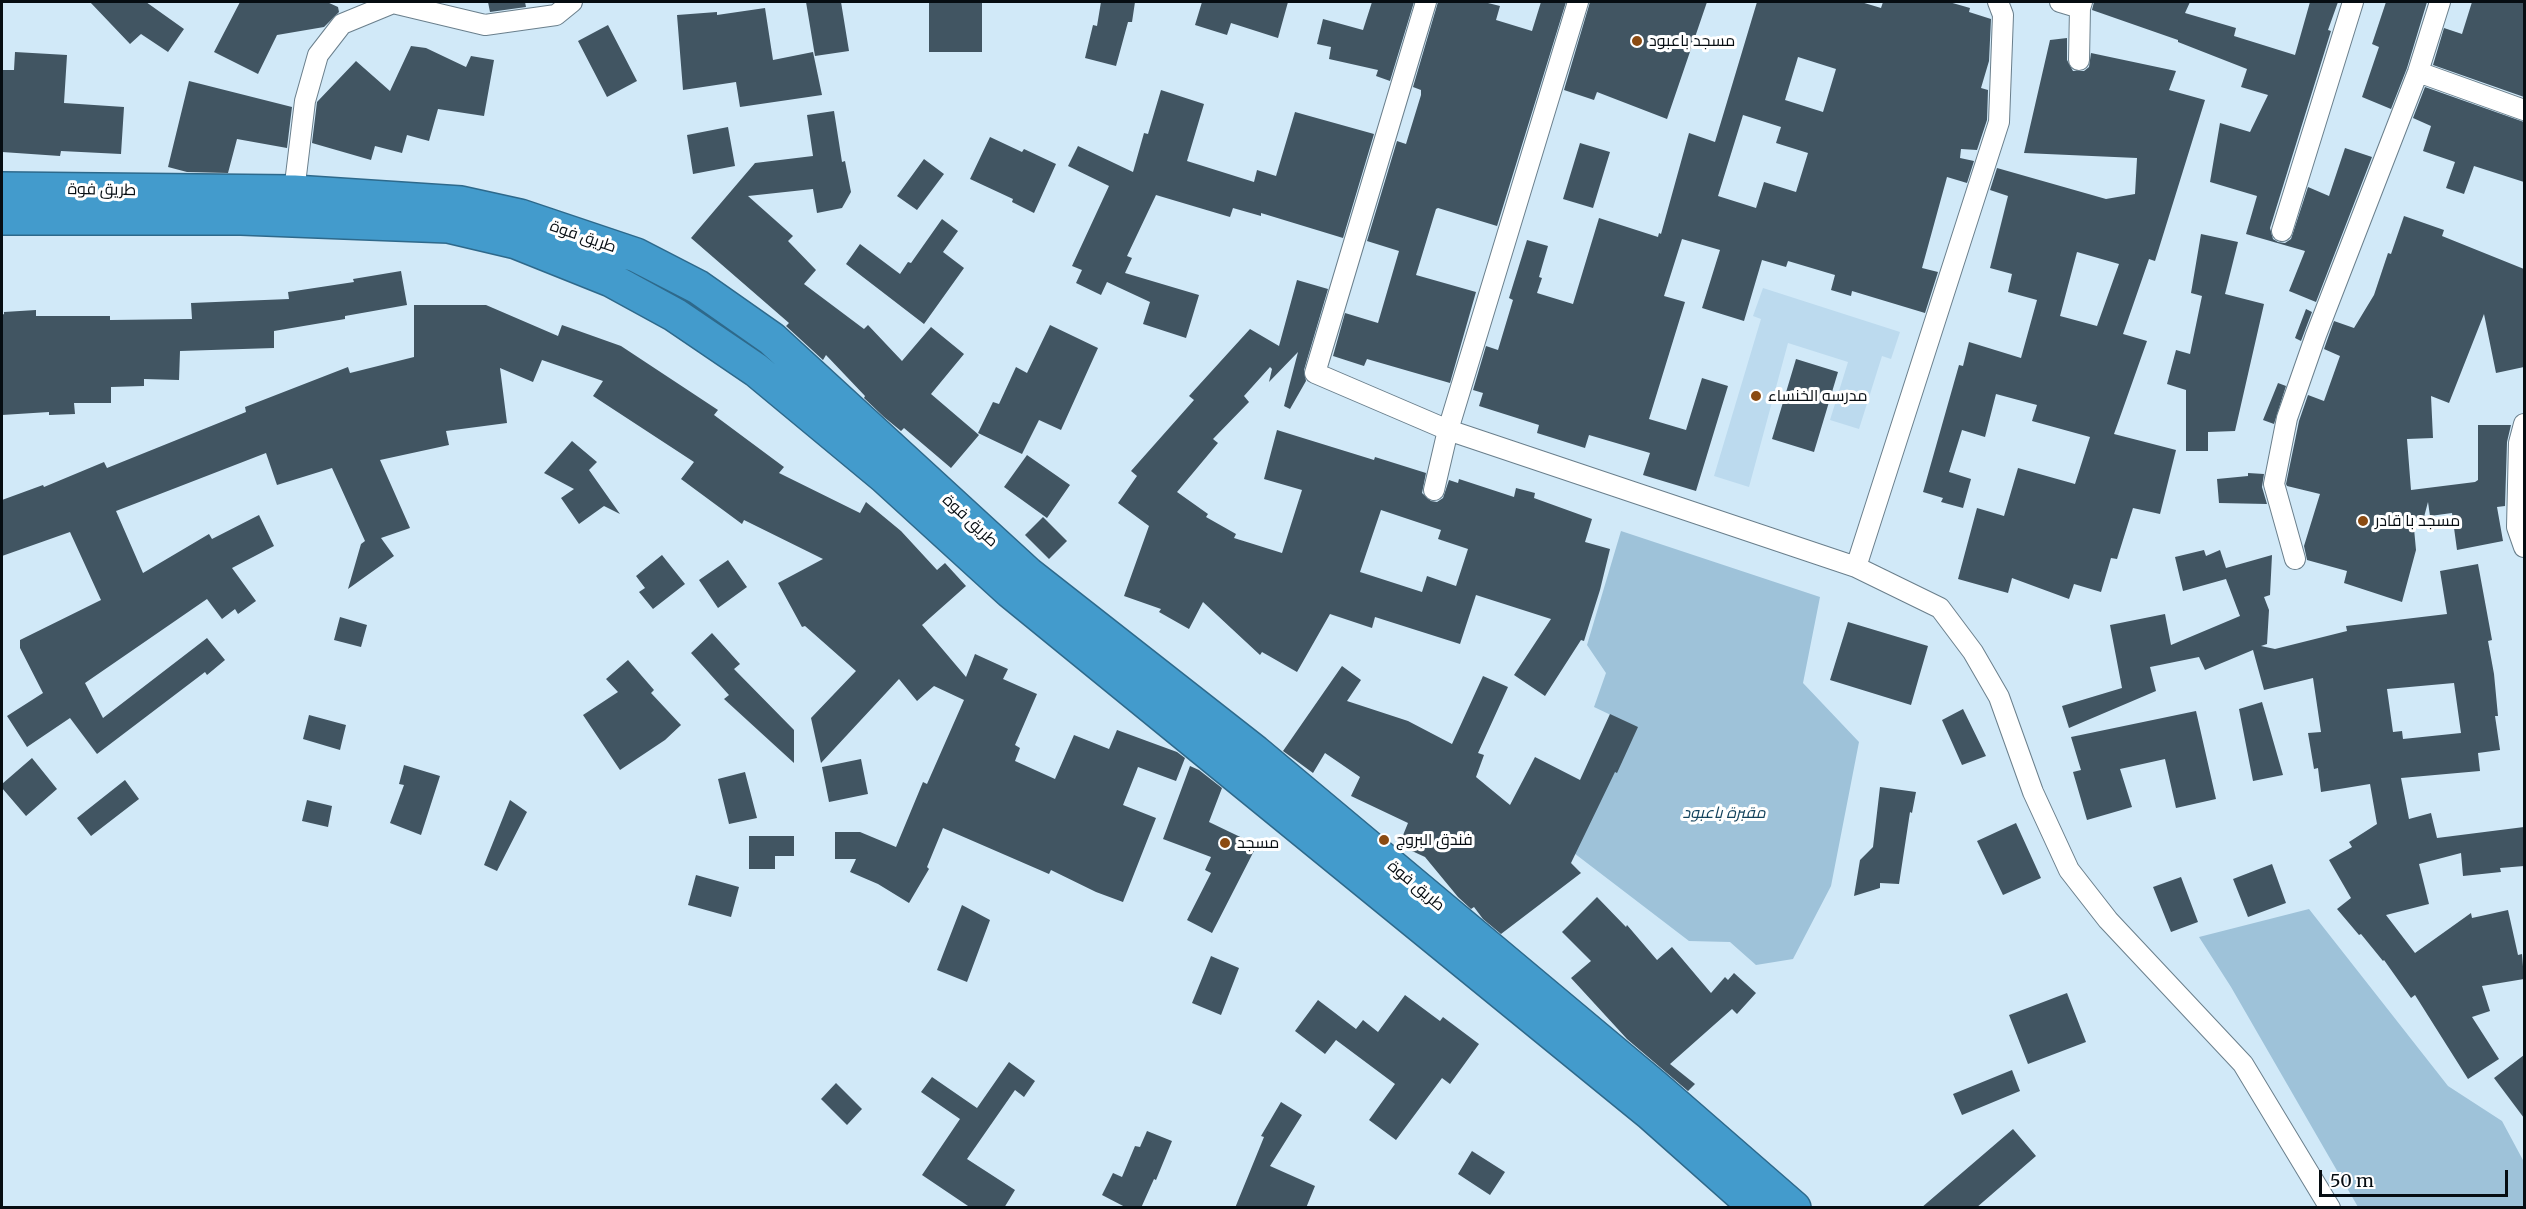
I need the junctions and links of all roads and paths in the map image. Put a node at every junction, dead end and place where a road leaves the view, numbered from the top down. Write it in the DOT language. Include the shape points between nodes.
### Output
graph roads {
  1 [pos="572,2"];
  2 [pos="1426,2"];
  3 [pos="1578,2"];
  4 [pos="1998,2"];
  5 [pos="2060,2"];
  6 [pos="2353,2"];
  7 [pos="2440,2"];
  8 [pos="2081,5"];
  9 [pos="2079,60"];
  10 [pos="2418,72"];
  11 [pos="2524,110"];
  12 [pos="2,189"];
  13 [pos="294,192"];
  14 [pos="2,218"];
  15 [pos="2282,231"];
  16 [pos="772,339"];
  17 [pos="756,370"];
  18 [pos="2524,424"];
  19 [pos="1448,430"];
  20 [pos="1434,490"];
  21 [pos="2524,548"];
  22 [pos="2295,559"];
  23 [pos="1856,567"];
  24 [pos="1757,1208"];
  25 [pos="1794,1208"];
  26 [pos="2330,1208"];
  1 -- 13 [label="street" via="556,15 485,25 393,3 342,24 318,55 311,78"];
  2 -- 19 [label="street" via="1314,373"];
  3 -- 19 [label="street"];
  4 -- 23 [label="street" via="2002,15 1999,122"];
  5 -- 8 [label="street"];
  6 -- 15 [label="street"];
  7 -- 10 [label="street"];
  8 -- 9 [label="street"];
  10 -- 11 [label="street"];
  10 -- 22 [label="street" via="2286,418 2274,484"];
  12 -- 13 [label="highway, طريق فوة"];
  13 -- 16 [label="highway, طريق فوة" via="461,203 520,216 636,255 698,287"];
  14 -- 17 [label="highway, طريق فوة" via="241,219 448,226 516,242 611,280 675,315"];
  16 -- 17 [label="highway"];
  16 -- 25 [label="highway, طريق فوة" via="1028,574 1255,752"];
  17 -- 24 [label="highway, طريق فوة" via="885,477 1010,591 1650,1113"];
  18 -- 21 [label="street" via="2519,443 2517,527"];
  19 -- 20 [label="street"];
  19 -- 23 [label="street"];
  23 -- 26 [label="street" via="1940,609 1974,652 1999,697 2033,792 2069,870 2108,920 2243,1064"];
}
